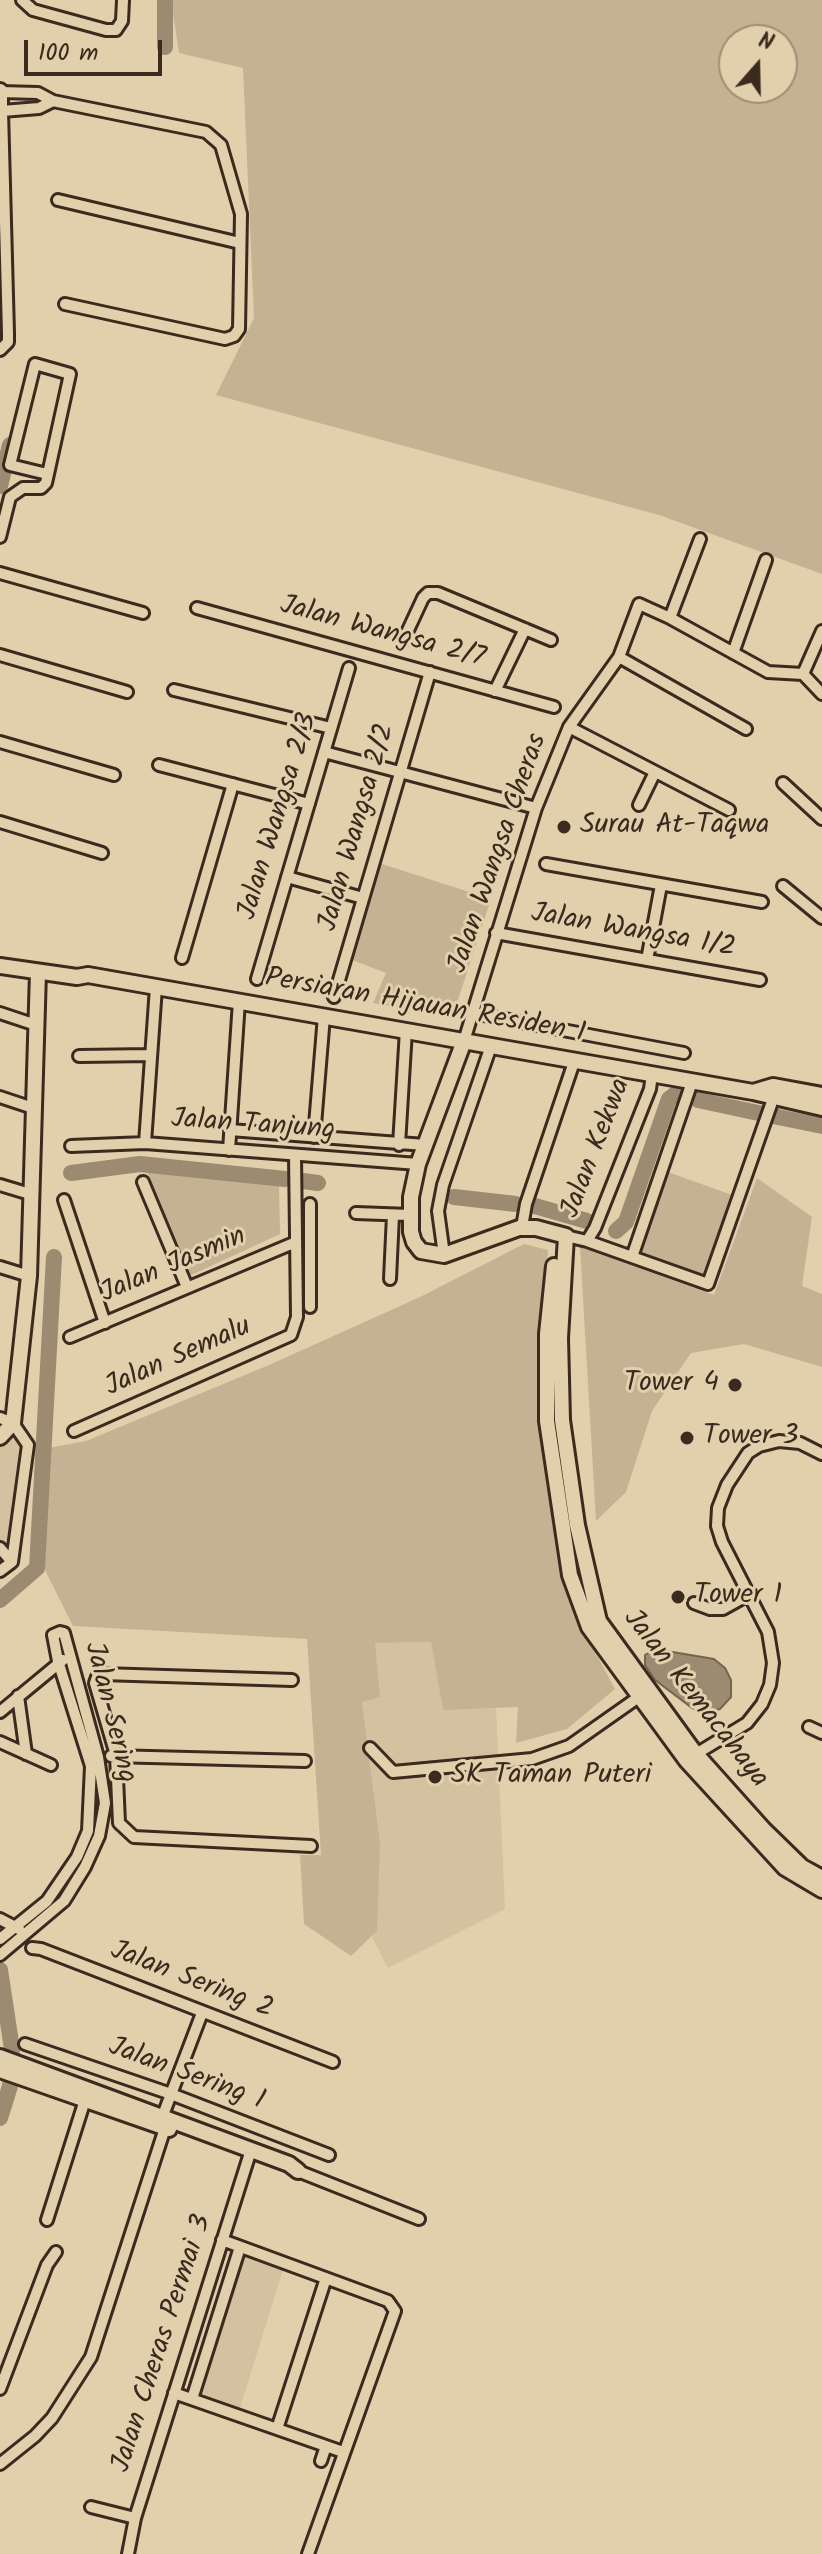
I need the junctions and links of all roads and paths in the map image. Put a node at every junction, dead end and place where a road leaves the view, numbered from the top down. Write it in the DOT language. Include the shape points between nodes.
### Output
graph roads {
  1 [pos="22,0"];
  2 [pos="123,0"];
  3 [pos="0,91"];
  4 [pos="53,101"];
  5 [pos="1,112"];
  6 [pos="58,200"];
  7 [pos="240,243"];
  8 [pos="65,304"];
  9 [pos="0,350"];
  10 [pos="47,474"];
  11 [pos="0,537"];
  12 [pos="700,539"];
  13 [pos="766,560"];
  14 [pos="0,573"];
  15 [pos="197,608"];
  16 [pos="143,613"];
  17 [pos="670,618"];
  18 [pos="525,629"];
  19 [pos="822,631"];
  20 [pos="551,640"];
  21 [pos="403,641"];
  22 [pos="733,653"];
  23 [pos="0,655"];
  24 [pos="619,657"];
  25 [pos="349,668"];
  26 [pos="430,672"];
  27 [pos="803,674"];
  28 [pos="174,690"];
  29 [pos="495,691"];
  30 [pos="127,692"];
  31 [pos="822,694"];
  32 [pos="554,707"];
  33 [pos="569,727"];
  34 [pos="331,728"];
  35 [pos="746,729"];
  36 [pos="0,742"];
  37 [pos="324,752"];
  38 [pos="159,765"];
  39 [pos="401,772"];
  40 [pos="655,772"];
  41 [pos="114,775"];
  42 [pos="783,783"];
  43 [pos="233,784"];
  44 [pos="309,804"];
  45 [pos="639,805"];
  46 [pos="536,808"];
  47 [pos="729,810"];
  48 [pos="822,819"];
  49 [pos="0,822"];
  50 [pos="102,853"];
  51 [pos="546,864"];
  52 [pos="287,877"];
  53 [pos="661,885"];
  54 [pos="783,886"];
  55 [pos="363,898"];
  56 [pos="762,902"];
  57 [pos="822,918"];
  58 [pos="496,933"];
  59 [pos="0,957"];
  60 [pos="182,958"];
  61 [pos="647,960"];
  62 [pos="0,966"];
  63 [pos="38,971"];
  64 [pos="257,979"];
  65 [pos="760,980"];
  66 [pos="156,987"];
  67 [pos="334,997"];
  68 [pos="239,1001"];
  69 [pos="0,1013"];
  70 [pos="473,1013"];
  71 [pos="324,1016"];
  72 [pos="36,1025"];
  73 [pos="406,1030"];
  74 [pos="464,1041"];
  75 [pos="491,1046"];
  76 [pos="684,1053"];
  77 [pos="151,1055"];
  78 [pos="79,1056"];
  79 [pos="574,1062"];
  80 [pos="652,1074"];
  81 [pos="692,1082"];
  82 [pos="773,1092"];
  83 [pos="822,1095"];
  84 [pos="0,1097"];
  85 [pos="33,1108"];
  86 [pos="822,1108"];
  87 [pos="230,1130"];
  88 [pos="314,1137"];
  89 [pos="145,1143"];
  90 [pos="399,1145"];
  91 [pos="425,1145"];
  92 [pos="71,1146"];
  93 [pos="229,1150"];
  94 [pos="295,1155"];
  95 [pos="418,1164"];
  96 [pos="143,1182"];
  97 [pos="0,1185"];
  98 [pos="30,1194"];
  99 [pos="64,1200"];
  100 [pos="310,1204"];
  101 [pos="356,1213"];
  102 [pos="393,1215"];
  103 [pos="410,1215"];
  104 [pos="522,1227"];
  105 [pos="562,1235"];
  106 [pos="587,1241"];
  107 [pos="296,1242"];
  108 [pos="444,1255"];
  109 [pos="632,1257"];
  110 [pos="0,1267"];
  111 [pos="29,1276"];
  112 [pos="390,1279"];
  113 [pos="187,1287"];
  114 [pos="310,1307"];
  115 [pos="105,1323"];
  116 [pos="70,1337"];
  117 [pos="6,1420"];
  118 [pos="74,1431"];
  119 [pos="0,1437"];
  120 [pos="822,1454"];
  121 [pos="0,1548"];
  122 [pos="12,1562"];
  123 [pos="0,1571"];
  124 [pos="750,1594"];
  125 [pos="694,1603"];
  126 [pos="292,1680"];
  127 [pos="643,1694"];
  128 [pos="18,1696"];
  129 [pos="0,1712"];
  130 [pos="809,1727"];
  131 [pos="822,1733"];
  132 [pos="0,1742"];
  133 [pos="370,1748"];
  134 [pos="26,1754"];
  135 [pos="116,1755"];
  136 [pos="691,1757"];
  137 [pos="94,1758"];
  138 [pos="305,1761"];
  139 [pos="51,1765"];
  140 [pos="311,1846"];
  141 [pos="822,1878"];
  142 [pos="822,1890"];
  143 [pos="0,1919"];
  144 [pos="18,1932"];
  145 [pos="0,1939"];
  146 [pos="32,1948"];
  147 [pos="0,1955"];
  148 [pos="202,2013"];
  149 [pos="25,2044"];
  150 [pos="1,2062"];
  151 [pos="333,2062"];
  152 [pos="33,2075"];
  153 [pos="171,2094"];
  154 [pos="85,2100"];
  155 [pos="164,2122"];
  156 [pos="250,2154"];
  157 [pos="329,2155"];
  158 [pos="298,2171"];
  159 [pos="419,2219"];
  160 [pos="47,2220"];
  161 [pos="222,2240"];
  162 [pos="240,2247"];
  163 [pos="56,2252"];
  164 [pos="326,2278"];
  165 [pos="0,2389"];
  166 [pos="174,2393"];
  167 [pos="192,2399"];
  168 [pos="277,2429"];
  169 [pos="326,2446"];
  170 [pos="343,2452"];
  171 [pos="321,2461"];
  172 [pos="0,2464"];
  173 [pos="91,2507"];
  174 [pos="135,2518"];
  175 [pos="128,2554"];
  176 [pos="308,2554"];
  1 -- 2 [label="street" via="33,10 106,30 116,30 122,21"];
  3 -- 4 [label="street" via="38,93"];
  3 -- 5 [label="street"];
  4 -- 5 [label="street"];
  4 -- 7 [label="street" via="206,132 221,145 241,214"];
  5 -- 9 [label="street" via="8,342"];
  6 -- 7 [label="street"];
  7 -- 8 [label="street" via="239,329 234,336 225,339"];
  10 -- 10 [label="street" via="70,374 35,364 10,465"];
  10 -- 11 [label="street" via="41,488 23,488 10,497"];
  12 -- 17 [label="street"];
  13 -- 22 [label="street"];
  14 -- 16 [label="street"];
  15 -- 26 [label="street, Jalan Wangsa 2/7"];
  17 -- 22 [label="street"];
  17 -- 24 [label="street, Jalan Wangsa Cheras" via="639,604"];
  18 -- 20 [label="street"];
  18 -- 21 [label="street" via="428,593"];
  18 -- 29 [label="street"];
  19 -- 27 [label="street"];
  22 -- 27 [label="street" via="768,672"];
  23 -- 30 [label="street"];
  24 -- 33 [label="street, Jalan Wangsa Cheras"];
  24 -- 35 [label="street"];
  25 -- 34 [label="street, Jalan Wangsa 2/3"];
  26 -- 29 [label="street, Jalan Wangsa 2/7"];
  26 -- 39 [label="street, Jalan Wangsa 2/2"];
  27 -- 31 [label="street"];
  28 -- 34 [label="street"];
  29 -- 32 [label="street, Jalan Wangsa 2/7"];
  33 -- 40 [label="street"];
  33 -- 46 [label="street, Jalan Wangsa Cheras"];
  34 -- 37 [label="street, Jalan Wangsa 2/3"];
  36 -- 41 [label="street"];
  37 -- 39 [label="street"];
  37 -- 44 [label="street, Jalan Wangsa 2/3"];
  38 -- 43 [label="street"];
  39 -- 46 [label="street"];
  39 -- 55 [label="street, Jalan Wangsa 2/2"];
  40 -- 45 [label="street"];
  40 -- 47 [label="street"];
  42 -- 48 [label="street"];
  43 -- 44 [label="street"];
  43 -- 60 [label="street"];
  44 -- 52 [label="street, Jalan Wangsa 2/3"];
  46 -- 58 [label="street, Jalan Wangsa Cheras"];
  49 -- 50 [label="street"];
  51 -- 53 [label="street"];
  52 -- 55 [label="street"];
  52 -- 64 [label="street, Jalan Wangsa 2/3"];
  53 -- 56 [label="street"];
  53 -- 61 [label="street"];
  54 -- 57 [label="street"];
  55 -- 67 [label="street, Jalan Wangsa 2/2"];
  58 -- 61 [label="street, Jalan Wangsa 1/2"];
  58 -- 70 [label="street, Jalan Wangsa Cheras"];
  59 -- 63 [label="street"];
  61 -- 65 [label="street, Jalan Wangsa 1/2"];
  62 -- 63 [label="street"];
  63 -- 66 [label="street, Persiaran Hijauan Residen 1"];
  63 -- 72 [label="street"];
  66 -- 68 [label="street, Persiaran Hijauan Residen 1"];
  66 -- 77 [label="street, Jalan Tanjung"];
  68 -- 71 [label="street, Persiaran Hijauan Residen 1"];
  68 -- 87 [label="street"];
  69 -- 72 [label="street"];
  70 -- 74 [label="street, Jalan Wangsa Cheras"];
  70 -- 76 [label="street"];
  71 -- 73 [label="street, Persiaran Hijauan Residen 1"];
  71 -- 88 [label="street"];
  72 -- 85 [label="street"];
  73 -- 74 [label="street, Persiaran Hijauan Residen 1"];
  73 -- 90 [label="street"];
  74 -- 75 [label="street, Persiaran Hijauan Residen 1"];
  74 -- 91 [label="street"];
  75 -- 79 [label="street, Persiaran Hijauan Residen 1"];
  75 -- 108 [label="street" via="443,1185 438,1211"];
  77 -- 78 [label="street"];
  77 -- 89 [label="street, Jalan Tanjung"];
  79 -- 80 [label="street, Persiaran Hijauan Residen 1"];
  79 -- 104 [label="street"];
  80 -- 81 [label="street, Persiaran Hijauan Residen 1"];
  80 -- 106 [label="street, Jalan Kekwa"];
  81 -- 82 [label="street, Persiaran Hijauan Residen 1"];
  81 -- 109 [label="street"];
  82 -- 83 [label="street, Persiaran Hijauan Residen 1"];
  82 -- 86 [label="street, Persiaran Hijauan Residen 1"];
  82 -- 109 [label="street" via="708,1284"];
  84 -- 85 [label="street"];
  85 -- 98 [label="street"];
  87 -- 88 [label="street"];
  87 -- 93 [label="street"];
  88 -- 90 [label="street"];
  89 -- 92 [label="street"];
  89 -- 93 [label="street, Jalan Tanjung"];
  90 -- 91 [label="street"];
  91 -- 95 [label="street"];
  93 -- 94 [label="street, Jalan Tanjung"];
  94 -- 95 [label="street, Jalan Tanjung"];
  94 -- 107 [label="street"];
  95 -- 103 [label="street"];
  96 -- 113 [label="street"];
  97 -- 98 [label="street"];
  98 -- 111 [label="street"];
  99 -- 115 [label="street"];
  100 -- 114 [label="street"];
  101 -- 102 [label="street"];
  102 -- 103 [label="street"];
  102 -- 112 [label="street"];
  103 -- 108 [label="street" via="411,1232 421,1251"];
  104 -- 105 [label="street"];
  104 -- 108 [label="street"];
  105 -- 106 [label="street"];
  105 -- 127 [label="street, Jalan Kemacahaya" via="562,1420 577,1525 599,1621"];
  105 -- 127 [label="street, Jalan Kemacahaya" via="547,1334 547,1421 570,1575 589,1627"];
  106 -- 109 [label="street"];
  107 -- 113 [label="street, Jalan Jasmin"];
  107 -- 118 [label="street, Jalan Semalu" via="297,1324 291,1335"];
  110 -- 111 [label="street"];
  111 -- 117 [label="street"];
  113 -- 115 [label="street, Jalan Jasmin"];
  115 -- 116 [label="street, Jalan Jasmin"];
  117 -- 119 [label="street"];
  117 -- 122 [label="street" via="28,1445"];
  120 -- 124 [label="street" via="800,1443 759,1446 748,1453 727,1485 717,1526"];
  121 -- 122 [label="street"];
  122 -- 123 [label="street"];
  124 -- 125 [label="street" via="723,1609"];
  124 -- 136 [label="street" via="768,1632 770,1685 747,1723"];
  126 -- 135 [label="street" via="102,1674 95,1683"];
  127 -- 133 [label="street" via="569,1746 532,1759 393,1772"];
  127 -- 136 [label="street, Jalan Kemacahaya"];
  128 -- 129 [label="street"];
  128 -- 134 [label="street"];
  128 -- 137 [label="street, Jalan Sering" via="64,1659"];
  130 -- 131 [label="street"];
  132 -- 134 [label="street"];
  134 -- 139 [label="street"];
  135 -- 137 [label="street"];
  135 -- 138 [label="street"];
  135 -- 140 [label="street" via="119,1823 134,1837"];
  136 -- 141 [label="street, Jalan Kemacahaya" via="802,1867"];
  136 -- 142 [label="street, Jalan Kemacahaya" via="785,1868"];
  137 -- 144 [label="street, Jalan Sering" via="88,1831 77,1857"];
  143 -- 144 [label="street"];
  144 -- 145 [label="street, Jalan Sering"];
  144 -- 147 [label="street"];
  146 -- 148 [label="street, Jalan Sering 2"];
  148 -- 151 [label="street, Jalan Sering 2"];
  148 -- 153 [label="street"];
  149 -- 153 [label="street, Jalan Sering 1"];
  150 -- 152 [label="street"];
  152 -- 154 [label="street"];
  152 -- 155 [label="street"];
  153 -- 155 [label="street"];
  153 -- 157 [label="street, Jalan Sering 1"];
  154 -- 155 [label="street"];
  154 -- 160 [label="street"];
  155 -- 156 [label="street"];
  155 -- 172 [label="street" via="91,2357 52,2418"];
  156 -- 158 [label="street"];
  156 -- 161 [label="street, Jalan Cheras Permai 3"];
  158 -- 159 [label="street"];
  161 -- 162 [label="street"];
  161 -- 166 [label="street, Jalan Cheras Permai 3"];
  162 -- 164 [label="street"];
  162 -- 167 [label="street"];
  163 -- 165 [label="street"];
  164 -- 168 [label="street"];
  164 -- 170 [label="street" via="388,2301 395,2311"];
  166 -- 167 [label="street"];
  166 -- 174 [label="street, Jalan Cheras Permai 3"];
  167 -- 168 [label="street"];
  168 -- 169 [label="street"];
  169 -- 170 [label="street"];
  169 -- 171 [label="street"];
  170 -- 176 [label="street"];
  173 -- 174 [label="street"];
  174 -- 175 [label="street, Jalan Cheras Permai 3"];
}
